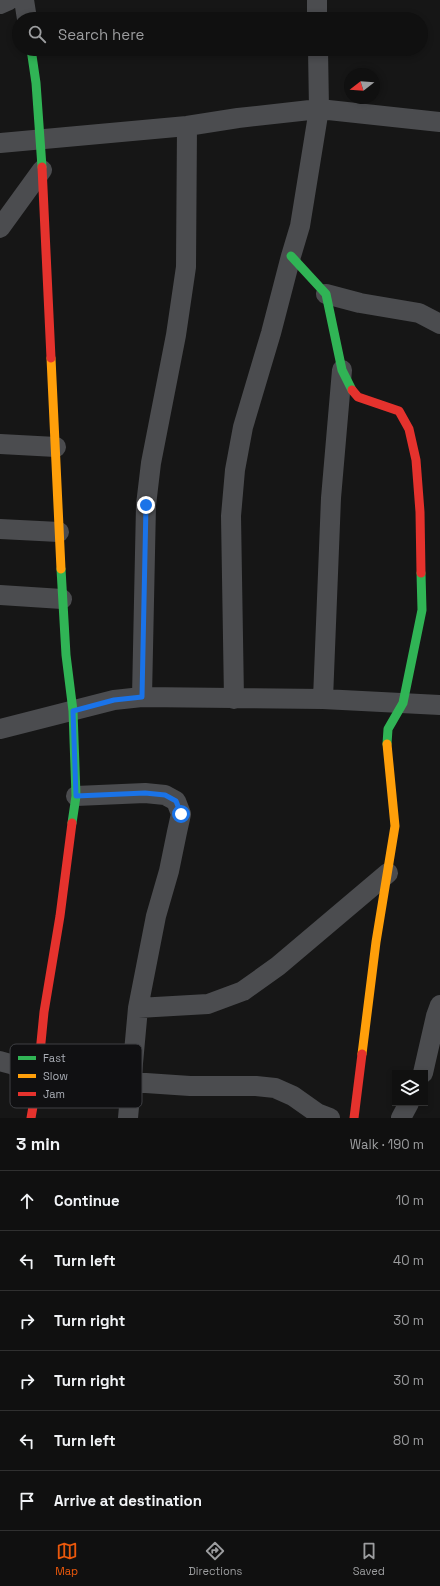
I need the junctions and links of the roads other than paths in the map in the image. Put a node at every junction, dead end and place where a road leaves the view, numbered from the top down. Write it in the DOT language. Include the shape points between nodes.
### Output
graph roads {
  1 [pos="9,0"];
  2 [pos="24,0"];
  3 [pos="317,0"];
  4 [pos="0,4"];
  5 [pos="26,12"];
  6 [pos="317,12"];
  7 [pos="32,56"];
  8 [pos="318,56"];
  9 [pos="319,109"];
  10 [pos="440,122"];
  11 [pos="187,126"];
  12 [pos="41,140"];
  13 [pos="0,143"];
  14 [pos="42,170"];
  15 [pos="0,228"];
  16 [pos="291,256"];
  17 [pos="326,294"];
  18 [pos="440,324"];
  19 [pos="342,370"];
  20 [pos="0,444"];
  21 [pos="56,447"];
  22 [pos="0,529"];
  23 [pos="59,532"];
  24 [pos="0,595"];
  25 [pos="62,599"];
  26 [pos="142,697"];
  27 [pos="234,699"];
  28 [pos="323,699"];
  29 [pos="403,703"];
  30 [pos="440,705"];
  31 [pos="73,711"];
  32 [pos="0,729"];
  33 [pos="76,796"];
  34 [pos="388,873"];
  35 [pos="440,1005"];
  36 [pos="138,1008"];
  37 [pos="41,1044"];
  38 [pos="135,1044"];
  39 [pos="0,1061"];
  40 [pos="10,1064"];
  41 [pos="424,1070"];
  42 [pos="142,1083"];
  43 [pos="407,1106"];
  44 [pos="33,1108"];
  45 [pos="129,1108"];
  46 [pos="31,1118"];
  47 [pos="128,1118"];
  48 [pos="330,1118"];
  49 [pos="354,1118"];
  50 [pos="401,1118"];
  1 -- 4 [label="street"];
  2 -- 5 [label="street"];
  3 -- 6 [label="street"];
  7 -- 12 [label="street"];
  8 -- 9 [label="street"];
  9 -- 10 [label="street"];
  9 -- 11 [label="street"];
  9 -- 16 [label="street" via="300,226"];
  11 -- 12 [label="street"];
  11 -- 26 [label="street" via="186,267 146,505"];
  12 -- 13 [label="street"];
  12 -- 14 [label="street"];
  14 -- 15 [label="street"];
  14 -- 21 [label="street"];
  16 -- 17 [label="street"];
  16 -- 27 [label="street" via="243,427 235,470 231,516"];
  17 -- 18 [label="street" via="355,302 420,313"];
  17 -- 19 [label="street"];
  19 -- 28 [label="street" via="332,498"];
  19 -- 29 [label="street" via="349,387 358,396 399,411 409,429 416,460 422,610"];
  20 -- 21 [label="street"];
  21 -- 23 [label="street"];
  22 -- 23 [label="street"];
  23 -- 25 [label="street"];
  24 -- 25 [label="street"];
  25 -- 31 [label="street"];
  26 -- 27 [label="street"];
  26 -- 31 [label="street" via="114,700"];
  27 -- 28 [label="street"];
  28 -- 29 [label="street"];
  29 -- 30 [label="street"];
  29 -- 34 [label="street" via="388,728 386,743 395,826"];
  31 -- 32 [label="street"];
  31 -- 33 [label="street"];
  33 -- 36 [label="street" via="145,793 165,795 176,801 181,814 169,872 156,916"];
  33 -- 37 [label="street"];
  34 -- 36 [label="street" via="278,966 243,991 208,1004"];
  34 -- 49 [label="street" via="376,942"];
  35 -- 41 [label="street"];
  36 -- 38 [label="street"];
  39 -- 40 [label="street"];
  42 -- 48 [label="street" via="275,1088"];
  43 -- 50 [label="street"];
  44 -- 46 [label="street"];
  45 -- 47 [label="street"];
}
